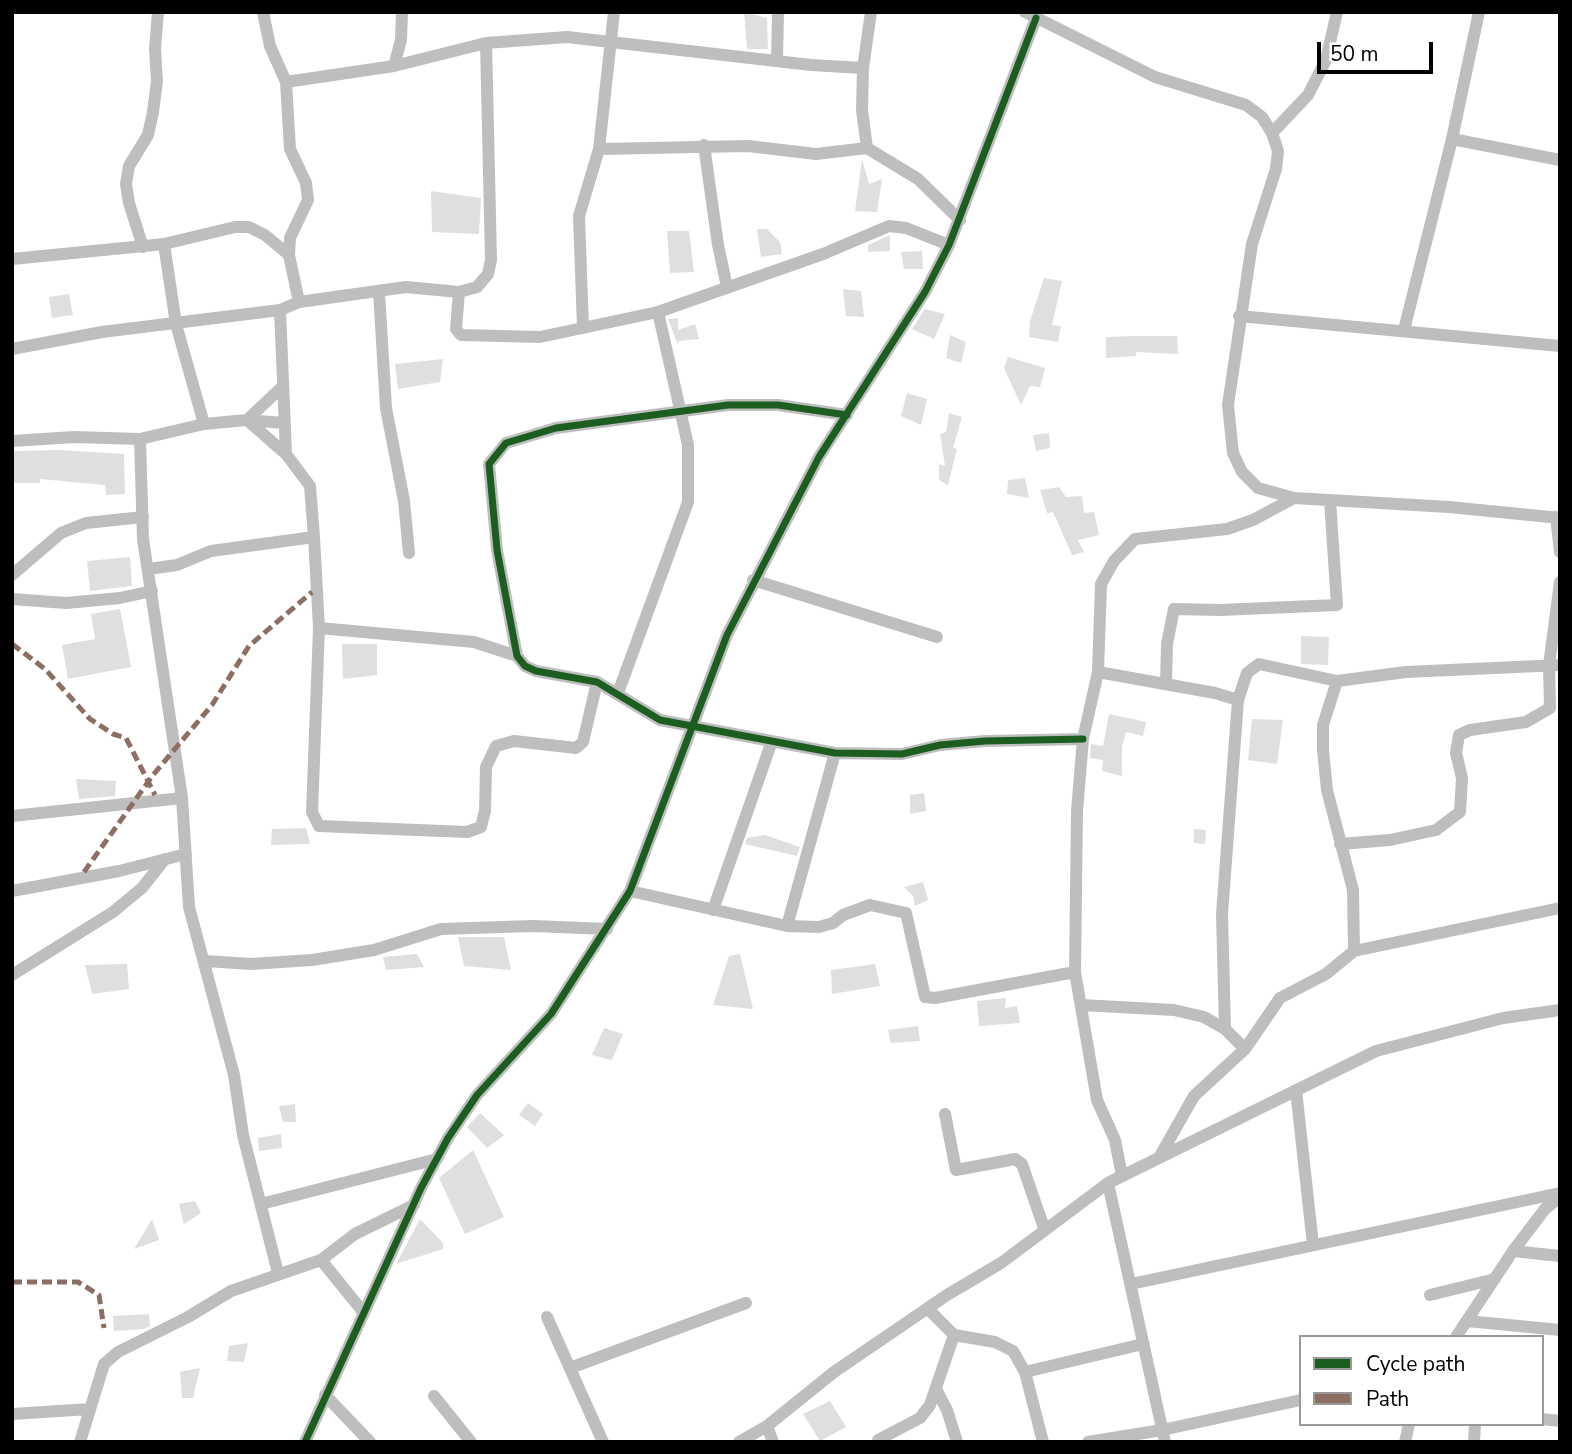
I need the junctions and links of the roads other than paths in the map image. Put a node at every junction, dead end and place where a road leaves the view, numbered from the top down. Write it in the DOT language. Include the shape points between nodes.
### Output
graph roads {
  1 [pos="158,12"];
  2 [pos="263,12"];
  3 [pos="402,12"];
  4 [pos="614,12"];
  5 [pos="778,12"];
  6 [pos="871,12"];
  7 [pos="1337,12"];
  8 [pos="1479,12"];
  9 [pos="1031,15"];
  10 [pos="610,40"];
  11 [pos="486,43"];
  12 [pos="778,60"];
  13 [pos="394,66"];
  14 [pos="863,68"];
  15 [pos="286,82"];
  16 [pos="1272,133"];
  17 [pos="1452,139"];
  18 [pos="704,145"];
  19 [pos="867,148"];
  20 [pos="598,149"];
  21 [pos="1560,160"];
  22 [pos="960,220"];
  23 [pos="164,244"];
  24 [pos="949,245"];
  25 [pos="143,247"];
  26 [pos="289,255"];
  27 [pos="12,259"];
  28 [pos="727,287"];
  29 [pos="379,292"];
  30 [pos="459,292"];
  31 [pos="299,302"];
  32 [pos="280,310"];
  33 [pos="658,312"];
  34 [pos="1240,316"];
  35 [pos="176,324"];
  36 [pos="583,328"];
  37 [pos="1404,330"];
  38 [pos="1560,346"];
  39 [pos="12,349"];
  40 [pos="283,386"];
  41 [pos="680,411"];
  42 [pos="847,415"];
  43 [pos="247,420"];
  44 [pos="284,423"];
  45 [pos="204,424"];
  46 [pos="140,439"];
  47 [pos="12,441"];
  48 [pos="286,454"];
  49 [pos="1294,498"];
  50 [pos="1330,500"];
  51 [pos="143,517"];
  52 [pos="1558,518"];
  53 [pos="314,537"];
  54 [pos="1560,552"];
  55 [pos="409,553"];
  56 [pos="149,569"];
  57 [pos="12,575"];
  58 [pos="753,580"];
  59 [pos="1560,582"];
  60 [pos="152,591"];
  61 [pos="12,599"];
  62 [pos="320,628"];
  63 [pos="937,637"];
  64 [pos="517,656"];
  65 [pos="1554,665"];
  66 [pos="1098,672"];
  67 [pos="1337,681"];
  68 [pos="597,682"];
  69 [pos="1166,684"];
  70 [pos="618,693"];
  71 [pos="1238,700"];
  72 [pos="690,727"];
  73 [pos="1083,739"];
  74 [pos="772,741"];
  75 [pos="835,752"];
  76 [pos="182,798"];
  77 [pos="12,816"];
  78 [pos="1340,844"];
  79 [pos="186,854"];
  80 [pos="165,859"];
  81 [pos="12,891"];
  82 [pos="630,891"];
  83 [pos="1560,908"];
  84 [pos="713,910"];
  85 [pos="788,926"];
  86 [pos="607,929"];
  87 [pos="1354,951"];
  88 [pos="206,961"];
  89 [pos="1075,972"];
  90 [pos="12,975"];
  91 [pos="1081,1005"];
  92 [pos="1560,1010"];
  93 [pos="1224,1029"];
  94 [pos="1245,1049"];
  95 [pos="1296,1090"];
  96 [pos="945,1114"];
  97 [pos="1160,1156"];
  98 [pos="437,1159"];
  99 [pos="1122,1176"];
  100 [pos="1108,1183"];
  101 [pos="1560,1195"];
  102 [pos="261,1204"];
  103 [pos="414,1205"];
  104 [pos="1044,1228"];
  105 [pos="1313,1245"];
  106 [pos="1513,1251"];
  107 [pos="1560,1256"];
  108 [pos="321,1260"];
  109 [pos="278,1273"];
  110 [pos="1495,1279"];
  111 [pos="1131,1284"];
  112 [pos="1430,1295"];
  113 [pos="746,1303"];
  114 [pos="928,1309"];
  115 [pos="364,1313"];
  116 [pos="547,1317"];
  117 [pos="1467,1321"];
  118 [pos="1560,1330"];
  119 [pos="954,1335"];
  120 [pos="1457,1335"];
  121 [pos="1143,1344"];
  122 [pos="570,1368"];
  123 [pos="1025,1372"];
  124 [pos="936,1389"];
  125 [pos="325,1395"];
  126 [pos="434,1396"];
  127 [pos="1299,1401"];
  128 [pos="90,1409"];
  129 [pos="12,1414"];
  130 [pos="767,1426"];
  131 [pos="1164,1436"];
  132 [pos="878,1440"];
  133 [pos="80,1442"];
  134 [pos="305,1442"];
  135 [pos="370,1442"];
  136 [pos="471,1442"];
  137 [pos="603,1442"];
  138 [pos="739,1442"];
  139 [pos="773,1442"];
  140 [pos="957,1442"];
  141 [pos="1043,1442"];
  142 [pos="1088,1442"];
  1 -- 25 [label="street" via="153,112 148,135 129,166 126,184"];
  2 -- 15 [label="street" via="270,46"];
  3 -- 13 [label="street"];
  4 -- 10 [label="street"];
  5 -- 12 [label="street"];
  6 -- 14 [label="street"];
  7 -- 16 [label="street" via="1326,61 1308,95"];
  8 -- 17 [label="street"];
  9 -- 16 [label="street" via="1155,76 1246,105 1262,117"];
  9 -- 22 [label="street"];
  10 -- 11 [label="street" via="567,37"];
  10 -- 12 [label="street"];
  10 -- 20 [label="street"];
  11 -- 13 [label="street"];
  11 -- 30 [label="street" via="491,260 488,274 477,287"];
  12 -- 14 [label="street"];
  13 -- 15 [label="street"];
  14 -- 19 [label="street"];
  15 -- 26 [label="street" via="290,149 306,183 307,200 293,226"];
  16 -- 34 [label="street" via="1278,151 1276,169 1252,244"];
  17 -- 21 [label="street"];
  17 -- 37 [label="street"];
  18 -- 19 [label="street" via="816,154"];
  18 -- 20 [label="street"];
  18 -- 28 [label="street"];
  19 -- 22 [label="street" via="918,179"];
  20 -- 36 [label="street" via="579,216"];
  22 -- 24 [label="street"];
  23 -- 25 [label="street"];
  23 -- 26 [label="street" via="249,227"];
  23 -- 35 [label="street"];
  24 -- 28 [label="street" via="889,226"];
  24 -- 42 [label="street" via="925,292"];
  25 -- 27 [label="street"];
  26 -- 31 [label="street"];
  28 -- 33 [label="street"];
  29 -- 30 [label="street" via="413,288"];
  29 -- 31 [label="street"];
  29 -- 55 [label="street" via="386,408"];
  30 -- 36 [label="street" via="456,329 461,335 540,337"];
  31 -- 32 [label="street"];
  32 -- 35 [label="street"];
  32 -- 40 [label="street"];
  33 -- 36 [label="street"];
  33 -- 41 [label="street"];
  34 -- 37 [label="street"];
  34 -- 49 [label="street" via="1228,405 1233,453 1242,472 1258,488"];
  35 -- 39 [label="street"];
  35 -- 45 [label="street"];
  37 -- 38 [label="street"];
  40 -- 43 [label="street"];
  40 -- 44 [label="street"];
  41 -- 42 [label="street" via="778,405"];
  41 -- 64 [label="street" via="556,428 506,443 489,464 497,550"];
  41 -- 70 [label="street" via="688,445 688,502"];
  42 -- 58 [label="street" via="805,481"];
  43 -- 44 [label="street"];
  43 -- 45 [label="street"];
  43 -- 48 [label="street"];
  44 -- 48 [label="street"];
  45 -- 46 [label="street"];
  46 -- 47 [label="street"];
  46 -- 51 [label="street"];
  48 -- 53 [label="street" via="310,486"];
  49 -- 50 [label="street"];
  49 -- 66 [label="street" via="1227,528 1135,539 1101,584"];
  50 -- 52 [label="street"];
  50 -- 69 [label="street" via="1336,605 1174,609"];
  51 -- 56 [label="street"];
  51 -- 57 [label="street" via="86,523 61,533"];
  52 -- 54 [label="street"];
  53 -- 56 [label="street" via="211,551 177,565"];
  53 -- 62 [label="street"];
  56 -- 60 [label="street"];
  58 -- 63 [label="street"];
  58 -- 72 [label="street"];
  59 -- 65 [label="street"];
  60 -- 61 [label="street" via="66,603"];
  60 -- 76 [label="street"];
  62 -- 64 [label="street" via="474,642"];
  62 -- 68 [label="street" via="312,812 319,826 467,832 481,827 486,767 496,746 514,741 576,748 583,742"];
  64 -- 68 [label="street" via="536,671"];
  65 -- 67 [label="street" via="1406,672"];
  65 -- 78 [label="street" via="1550,708 1526,722 1459,735 1460,813 1436,830"];
  66 -- 69 [label="street"];
  66 -- 73 [label="street"];
  67 -- 71 [label="street" via="1259,664 1248,673"];
  67 -- 78 [label="street" via="1323,725 1323,750"];
  68 -- 70 [label="street"];
  69 -- 71 [label="street"];
  70 -- 72 [label="street" via="660,720"];
  71 -- 93 [label="street" via="1222,914"];
  72 -- 74 [label="street"];
  72 -- 82 [label="street"];
  73 -- 75 [label="street" via="985,741 902,754"];
  73 -- 89 [label="street" via="1077,811"];
  74 -- 75 [label="street"];
  74 -- 84 [label="street"];
  75 -- 85 [label="street"];
  76 -- 77 [label="street"];
  76 -- 79 [label="street"];
  78 -- 87 [label="street" via="1353,890"];
  79 -- 80 [label="street"];
  79 -- 88 [label="street" via="189,907"];
  80 -- 81 [label="street"];
  80 -- 90 [label="street" via="142,888 113,912"];
  82 -- 84 [label="street"];
  82 -- 86 [label="street"];
  83 -- 87 [label="street"];
  84 -- 85 [label="street"];
  85 -- 89 [label="street" via="833,923 870,905 906,913 925,997"];
  86 -- 88 [label="street" via="441,929 374,950 312,960"];
  86 -- 98 [label="street" via="551,1014 477,1095"];
  87 -- 94 [label="street" via="1326,974 1280,998"];
  88 -- 102 [label="street"];
  89 -- 91 [label="street"];
  91 -- 93 [label="street" via="1174,1010 1204,1017"];
  91 -- 99 [label="street" via="1097,1100 1115,1140"];
  92 -- 95 [label="street" via="1503,1018 1376,1051"];
  93 -- 94 [label="street"];
  94 -- 97 [label="street" via="1194,1096"];
  95 -- 97 [label="street"];
  95 -- 105 [label="street"];
  96 -- 104 [label="street" via="956,1170 1015,1159 1022,1164"];
  97 -- 99 [label="street"];
  98 -- 102 [label="street"];
  98 -- 103 [label="street"];
  99 -- 100 [label="street"];
  100 -- 104 [label="street"];
  100 -- 111 [label="street"];
  101 -- 105 [label="street"];
  101 -- 106 [label="street"];
  102 -- 109 [label="street"];
  103 -- 108 [label="street" via="355,1234"];
  103 -- 115 [label="street"];
  104 -- 114 [label="street" via="1000,1264"];
  105 -- 111 [label="street"];
  106 -- 107 [label="street"];
  106 -- 110 [label="street"];
  108 -- 109 [label="street"];
  108 -- 115 [label="street"];
  109 -- 128 [label="street" via="230,1291 118,1352 104,1364"];
  110 -- 112 [label="street"];
  110 -- 117 [label="street"];
  111 -- 121 [label="street"];
  113 -- 122 [label="street"];
  114 -- 119 [label="street"];
  114 -- 130 [label="street" via="834,1372"];
  115 -- 125 [label="street"];
  116 -- 122 [label="street"];
  117 -- 118 [label="street"];
  117 -- 120 [label="street"];
  119 -- 123 [label="street" via="1013,1350"];
  119 -- 124 [label="street"];
  121 -- 123 [label="street"];
  121 -- 131 [label="street"];
  122 -- 137 [label="street"];
  123 -- 141 [label="street"];
  124 -- 132 [label="street" via="920,1418"];
  124 -- 140 [label="street"];
  125 -- 134 [label="street"];
  125 -- 135 [label="street"];
  126 -- 136 [label="street"];
  127 -- 131 [label="street"];
  128 -- 129 [label="street"];
  128 -- 133 [label="street"];
  130 -- 138 [label="street"];
  130 -- 139 [label="street"];
  131 -- 142 [label="street"];
}
